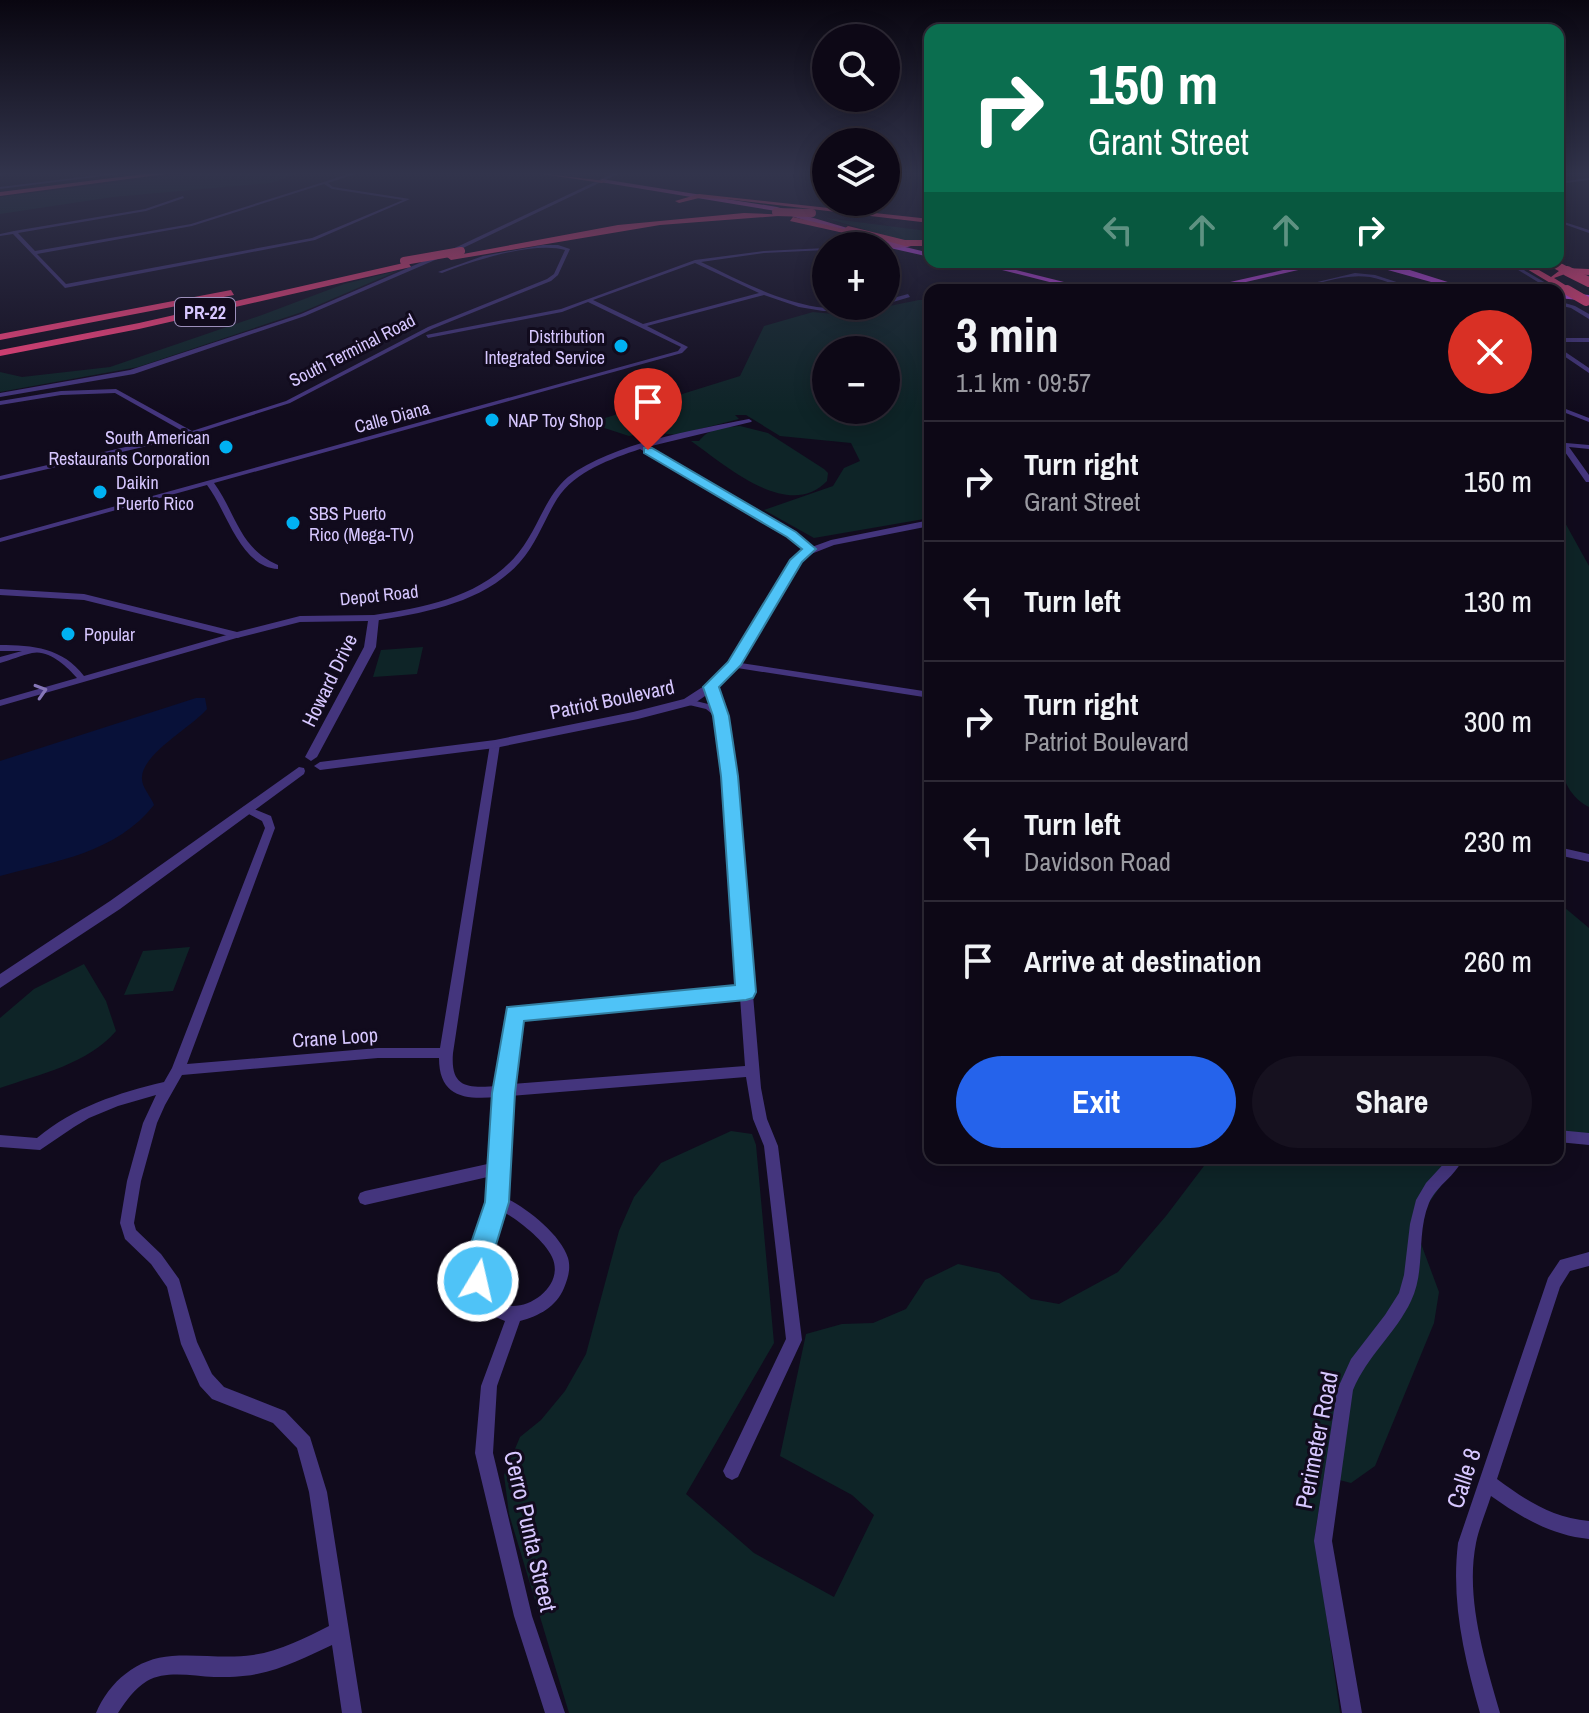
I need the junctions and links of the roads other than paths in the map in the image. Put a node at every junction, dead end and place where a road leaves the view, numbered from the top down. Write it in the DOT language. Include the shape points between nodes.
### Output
graph roads {
  1 [pos="34,253"];
  2 [pos="238,253"];
  3 [pos="446,253"];
  4 [pos="453,253"];
  5 [pos="475,253"];
  6 [pos="506,253"];
  7 [pos="566,253"];
  8 [pos="757,253"];
  9 [pos="695,261"];
  10 [pos="406,263"];
  11 [pos="1564,263"];
  12 [pos="1564,267"];
  13 [pos="987,268"];
  14 [pos="999,268"];
  15 [pos="1290,268"];
  16 [pos="1398,268"];
  17 [pos="1399,268"];
  18 [pos="1517,268"];
  19 [pos="1526,268"];
  20 [pos="1589,268"];
  21 [pos="440,272"];
  22 [pos="1436,280"];
  23 [pos="1589,282"];
  24 [pos="1052,284"];
  25 [pos="1067,284"];
  26 [pos="1222,284"];
  27 [pos="1315,284"];
  28 [pos="1398,284"];
  29 [pos="1421,284"];
  30 [pos="1453,284"];
  31 [pos="1456,284"];
  32 [pos="1545,284"];
  33 [pos="1546,284"];
  34 [pos="1557,284"];
  35 [pos="765,293"];
  36 [pos="1564,295"];
  37 [pos="1564,295"];
  38 [pos="908,296"];
  39 [pos="1564,297"];
  40 [pos="900,298"];
  41 [pos="588,300"];
  42 [pos="1588,302"];
  43 [pos="812,308"];
  44 [pos="1589,317"];
  45 [pos="645,325"];
  46 [pos="0,340"];
  47 [pos="1564,340"];
  48 [pos="1580,340"];
  49 [pos="1589,340"];
  50 [pos="1589,346"];
  51 [pos="0,353"];
  52 [pos="1564,353"];
  53 [pos="1589,371"];
  54 [pos="324,390"];
  55 [pos="0,399"];
  56 [pos="1564,410"];
  57 [pos="1589,420"];
  58 [pos="749,421"];
  59 [pos="191,433"];
  60 [pos="1566,445"];
  61 [pos="1589,447"];
  62 [pos="643,448"];
  63 [pos="0,478"];
  64 [pos="1589,480"];
  65 [pos="209,482"];
  66 [pos="924,524"];
  67 [pos="0,540"];
  68 [pos="810,549"];
  69 [pos="275,567"];
  70 [pos="0,592"];
  71 [pos="374,618"];
  72 [pos="237,635"];
  73 [pos="0,648"];
  74 [pos="40,649"];
  75 [pos="0,660"];
  76 [pos="730,669"];
  77 [pos="82,679"];
  78 [pos="712,686"];
  79 [pos="924,694"];
  80 [pos="688,702"];
  81 [pos="0,703"];
  82 [pos="721,716"];
  83 [pos="495,744"];
  84 [pos="316,762"];
  85 [pos="247,809"];
  86 [pos="1564,852"];
  87 [pos="1589,858"];
  88 [pos="0,982"];
  89 [pos="746,992"];
  90 [pos="446,1053"];
  91 [pos="178,1070"];
  92 [pos="754,1071"];
  93 [pos="169,1086"];
  94 [pos="504,1093"];
  95 [pos="1564,1137"];
  96 [pos="1589,1139"];
  97 [pos="0,1141"];
  98 [pos="1454,1164"];
  99 [pos="498,1168"];
  100 [pos="365,1198"];
  101 [pos="497,1202"];
  102 [pos="1589,1259"];
  103 [pos="515,1314"];
  104 [pos="732,1471"];
  105 [pos="1487,1483"];
  106 [pos="1589,1530"];
  107 [pos="339,1631"];
  108 [pos="106,1713"];
  109 [pos="352,1713"];
  110 [pos="555,1713"];
  111 [pos="1352,1713"];
  112 [pos="1490,1713"];
  1 -- 2 [label="street" via="65,286"];
  3 -- 10 [label="highway, PR-22, bridge"];
  4 -- 55 [label="street" via="333,309 151,370"];
  5 -- 10 [label="highway, PR-22, bridge"];
  6 -- 21 [label="street, South Terminal Road"];
  7 -- 59 [label="street, South Terminal Road" via="549,280 430,328 288,402"];
  8 -- 9 [label="street"];
  9 -- 35 [label="street"];
  9 -- 41 [label="street"];
  10 -- 46 [label="highway, PR-22"];
  10 -- 51 [label="highway, PR-22" via="165,321"];
  11 -- 20 [label="highway"];
  12 -- 23 [label="highway, bridge"];
  13 -- 24 [label="main road"];
  14 -- 25 [label="main road"];
  15 -- 26 [label="main road"];
  16 -- 22 [label="main road"];
  17 -- 31 [label="main road"];
  18 -- 32 [label="street"];
  19 -- 33 [label="highway"];
  20 -- 34 [label="highway" via="1559,272"];
  22 -- 29 [label="street"];
  22 -- 30 [label="main road"];
  27 -- 28 [label="street" via="1361,274"];
  35 -- 43 [label="street"];
  35 -- 45 [label="street"];
  36 -- 42 [label="highway"];
  37 -- 42 [label="main road"];
  38 -- 40 [label="street"];
  39 -- 44 [label="street"];
  41 -- 45 [label="street, Calle Diana"];
  41 -- 54 [label="street" via="553,312 428,336"];
  45 -- 65 [label="street, Calle Diana" via="685,347"];
  47 -- 48 [label="street"];
  48 -- 49 [label="street"];
  48 -- 50 [label="street"];
  52 -- 53 [label="street"];
  55 -- 59 [label="street" via="110,390"];
  56 -- 57 [label="street"];
  58 -- 62 [label="street, Depot Road"];
  59 -- 63 [label="street, South Terminal Road"];
  60 -- 61 [label="street"];
  60 -- 64 [label="street"];
  62 -- 68 [label="street"];
  62 -- 71 [label="street, Depot Road" via="571,478 527,550 494,579 436,606"];
  65 -- 67 [label="street, Calle Diana"];
  65 -- 69 [label="street" via="223,498 241,543 261,563"];
  66 -- 68 [label="street"];
  68 -- 76 [label="street, Patriot Boulevard" via="797,560"];
  70 -- 72 [label="street, Depot Road" via="84,597"];
  71 -- 72 [label="street, Depot Road" via="300,619"];
  71 -- 84 [label="street, Howard Drive" via="370,647"];
  72 -- 77 [label="street"];
  73 -- 74 [label="street"];
  74 -- 75 [label="street"];
  74 -- 77 [label="street" via="71,665"];
  76 -- 78 [label="street, Patriot Boulevard"];
  76 -- 79 [label="street"];
  81 -- 77 [label="street, one-way"];
  78 -- 80 [label="street, Patriot Boulevard"];
  78 -- 82 [label="street"];
  80 -- 82 [label="street"];
  80 -- 83 [label="street, Patriot Boulevard"];
  82 -- 89 [label="street"];
  83 -- 84 [label="street, Patriot Boulevard"];
  83 -- 90 [label="street"];
  84 -- 85 [label="street, Howard Drive" via="298,763 299,771"];
  85 -- 88 [label="street"];
  85 -- 91 [label="street" via="267,819 270,828"];
  86 -- 87 [label="street"];
  89 -- 92 [label="street"];
  89 -- 94 [label="street" via="514,1013"];
  90 -- 91 [label="street, Crane Loop" via="378,1053"];
  90 -- 94 [label="street" via="444,1073 452,1085 476,1093"];
  91 -- 93 [label="street"];
  92 -- 94 [label="street"];
  92 -- 104 [label="street" via="763,1132 771,1146 794,1340"];
  93 -- 97 [label="street" via="82,1113 40,1144"];
  93 -- 107 [label="street" via="150,1123 134,1181 130,1234 174,1284 189,1344 206,1380 218,1393 279,1417 304,1443 318,1492"];
  94 -- 99 [label="street"];
  95 -- 96 [label="street"];
  98 -- 111 [label="street, Perimeter Road" via="1434,1181 1422,1202 1406,1296 1352,1368 1345,1390 1323,1541"];
  99 -- 100 [label="street"];
  99 -- 101 [label="street"];
  101 -- 103 [label="street" via="479,1258 478,1281 485,1300"];
  101 -- 103 [label="street" via="517,1211 556,1251 561,1265 551,1295 536,1308"];
  102 -- 105 [label="street, Calle 8" via="1565,1265 1553,1283"];
  103 -- 110 [label="street, Cerro Punta Street" via="489,1386 484,1453 523,1616"];
  105 -- 106 [label="street" via="1544,1520"];
  105 -- 112 [label="street, Calle 8" via="1467,1543 1463,1574 1464,1602"];
  107 -- 108 [label="street" via="258,1664 210,1669 153,1666 130,1680"];
  107 -- 109 [label="street"];
}
